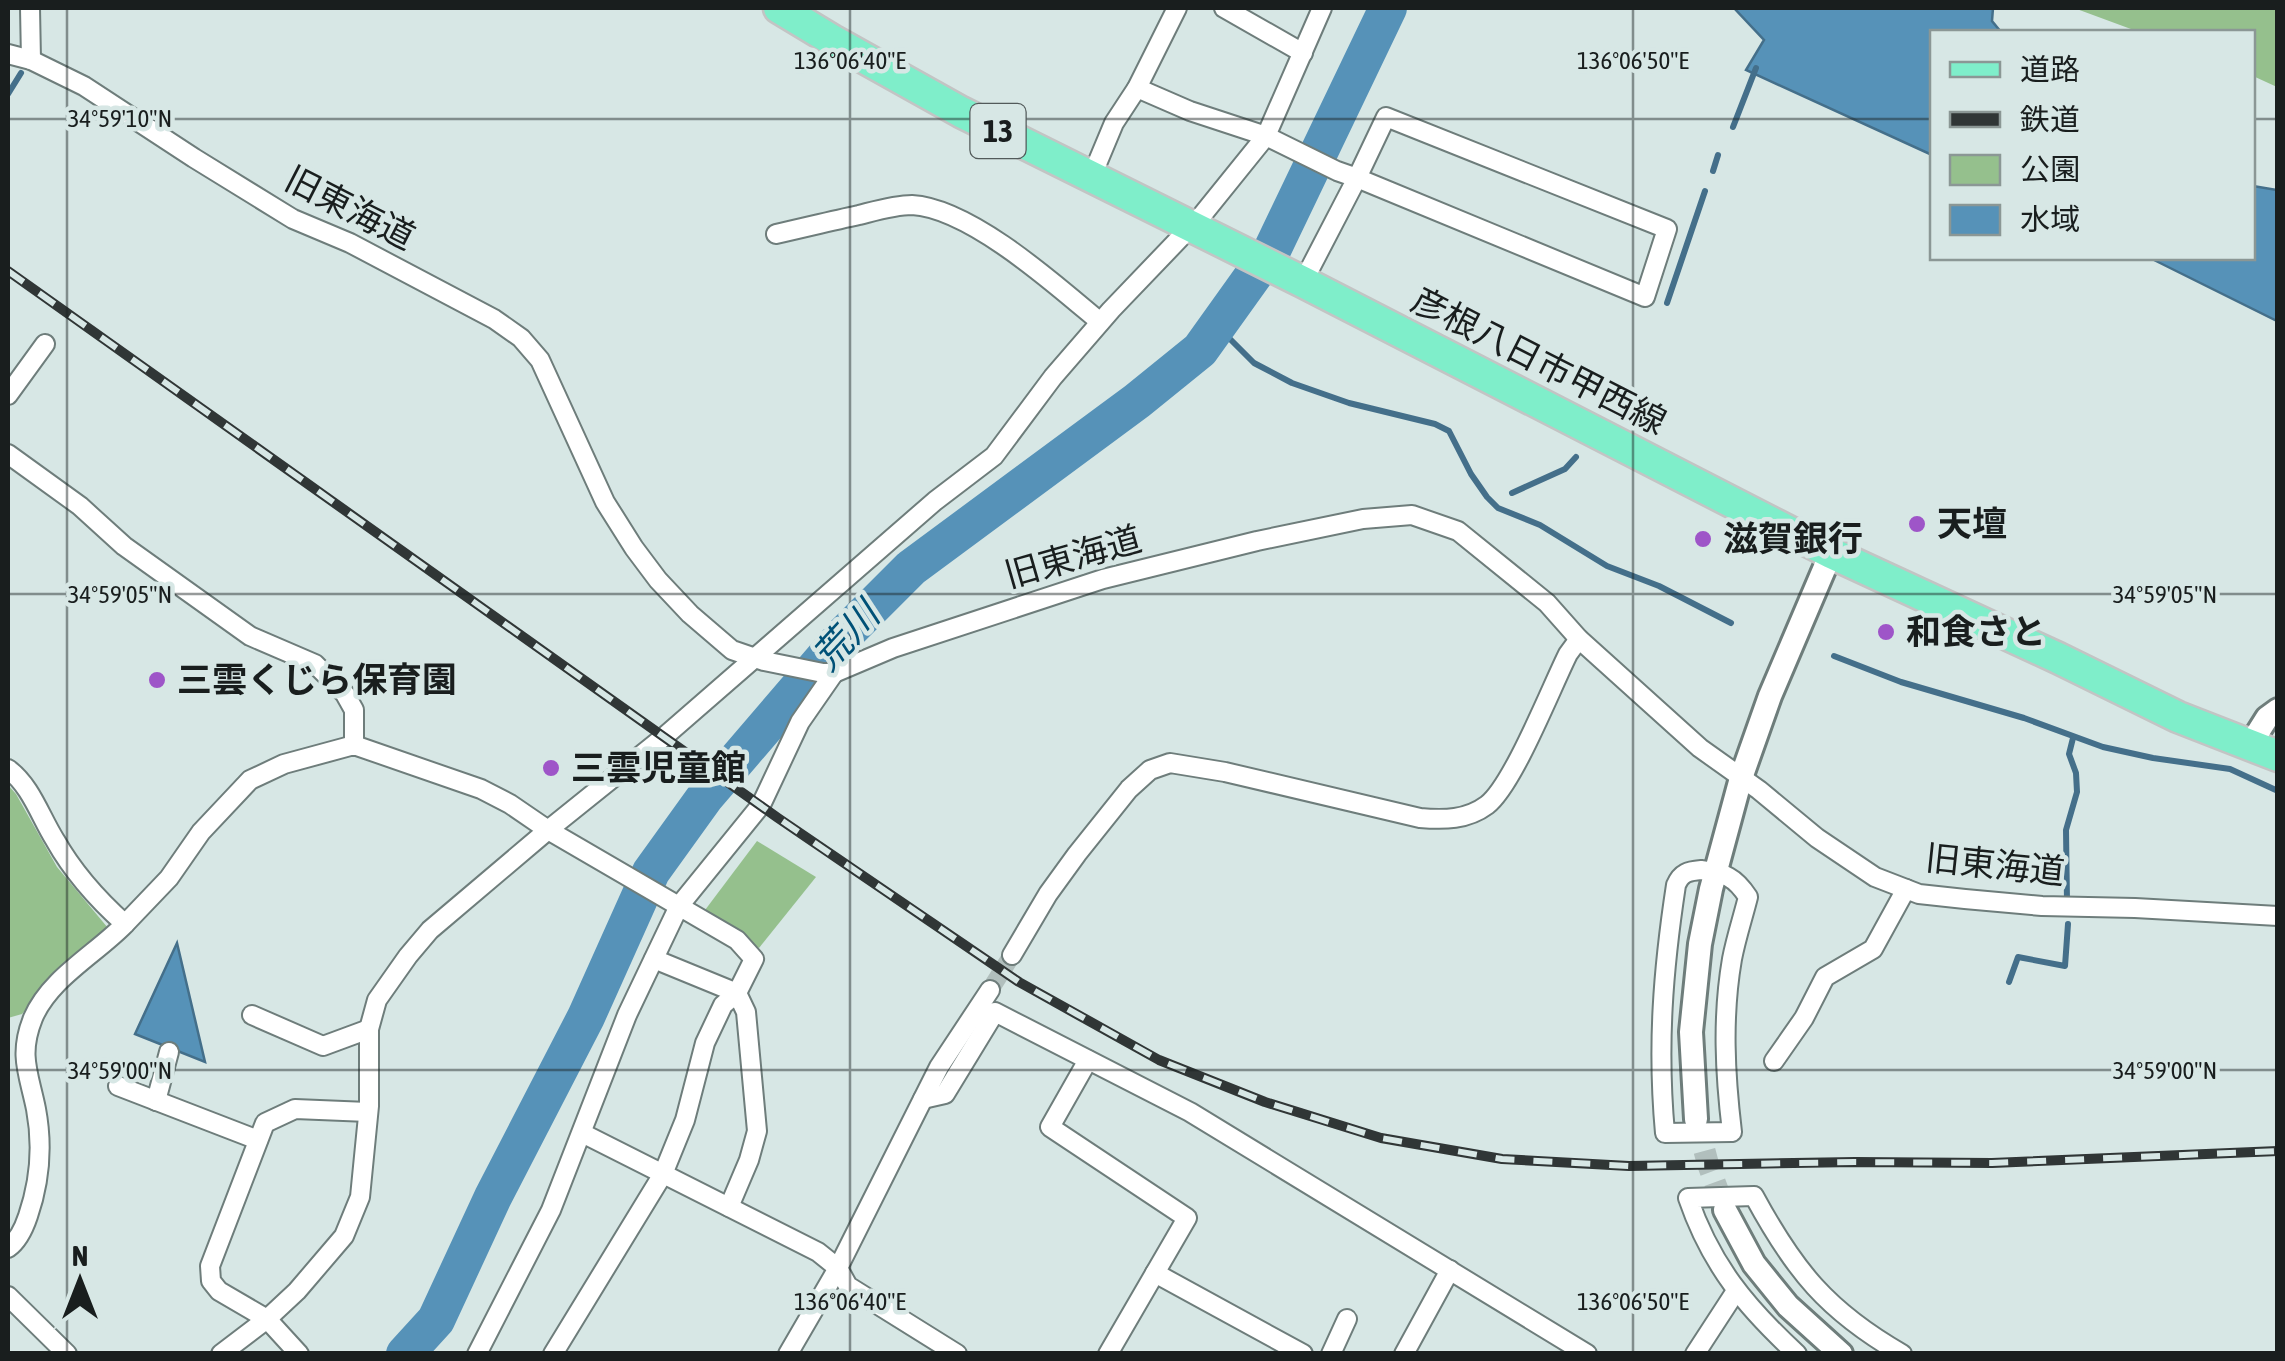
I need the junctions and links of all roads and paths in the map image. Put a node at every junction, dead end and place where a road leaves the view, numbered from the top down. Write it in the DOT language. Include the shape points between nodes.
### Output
graph roads {
  1 [pos="30,8"];
  2 [pos="779,8"];
  3 [pos="1177,8"];
  4 [pos="1224,8"];
  5 [pos="1322,8"];
  6 [pos="1303,53"];
  7 [pos="8,54"];
  8 [pos="31,60"];
  9 [pos="1137,88"];
  10 [pos="1270,138"];
  11 [pos="1091,178"];
  12 [pos="1357,178"];
  13 [pos="1191,227"];
  14 [pos="776,234"];
  15 [pos="1303,282"];
  16 [pos="1100,322"];
  17 [pos="44,344"];
  18 [pos="8,396"];
  19 [pos="8,454"];
  20 [pos="1832,553"];
  21 [pos="1579,638"];
  22 [pos="760,660"];
  23 [pos="834,673"];
  24 [pos="2278,710"];
  25 [pos="354,745"];
  26 [pos="2264,751"];
  27 [pos="8,769"];
  28 [pos="1741,778"];
  29 [pos="548,830"];
  30 [pos="1716,872"];
  31 [pos="1906,889"];
  32 [pos="672,903"];
  33 [pos="2278,916"];
  34 [pos="125,924"];
  35 [pos="1012,955"];
  36 [pos="654,959"];
  37 [pos="990,990"];
  38 [pos="738,994"];
  39 [pos="252,1015"];
  40 [pos="369,1029"];
  41 [pos="169,1052"];
  42 [pos="1088,1060"];
  43 [pos="1774,1060"];
  44 [pos="118,1086"];
  45 [pos="923,1099"];
  46 [pos="156,1101"];
  47 [pos="368,1112"];
  48 [pos="1696,1119"];
  49 [pos="582,1132"];
  50 [pos="258,1140"];
  51 [pos="663,1174"];
  52 [pos="729,1207"];
  53 [pos="1725,1210"];
  54 [pos="8,1248"];
  55 [pos="838,1268"];
  56 [pos="1450,1270"];
  57 [pos="1155,1272"];
  58 [pos="1736,1291"];
  59 [pos="8,1296"];
  60 [pos="267,1319"];
  61 [pos="1347,1319"];
  62 [pos="1112,1348"];
  63 [pos="68,1354"];
  64 [pos="220,1354"];
  65 [pos="299,1354"];
  66 [pos="477,1354"];
  67 [pos="553,1354"];
  68 [pos="788,1354"];
  69 [pos="957,1354"];
  70 [pos="1133,1354"];
  71 [pos="1303,1354"];
  72 [pos="1331,1354"];
  73 [pos="1404,1354"];
  74 [pos="1588,1354"];
  75 [pos="1695,1354"];
  76 [pos="1797,1354"];
  77 [pos="1841,1354"];
  78 [pos="1902,1354"];
  1 -- 8 [label="street"];
  2 -- 11 [label="main road, 彦根八日市甲西線 / 13"];
  3 -- 9 [label="street"];
  4 -- 6 [label="street"];
  5 -- 6 [label="street"];
  6 -- 10 [label="street"];
  7 -- 8 [label="street, 旧東海道"];
  8 -- 22 [label="street, 旧東海道" via="84,86 293,219 350,243 521,338 540,360 605,502 634,548 690,614 732,650"];
  9 -- 10 [label="street"];
  9 -- 11 [label="street"];
  10 -- 12 [label="street"];
  10 -- 13 [label="street"];
  11 -- 13 [label="main road, 彦根八日市甲西線 / 13"];
  12 -- 12 [label="street" via="1646,297 1667,229 1386,117"];
  12 -- 15 [label="street"];
  13 -- 15 [label="main road, 彦根八日市甲西線 / 13"];
  13 -- 16 [label="street"];
  14 -- 16 [label="street" via="911,205 939,211 1029,262"];
  15 -- 20 [label="main road, 彦根八日市甲西線 / 13"];
  16 -- 22 [label="street" via="994,456"];
  17 -- 18 [label="street"];
  19 -- 25 [label="street" via="250,636 315,664 354,710"];
  20 -- 26 [label="main road, 彦根八日市甲西線 / 13"];
  20 -- 28 [label="street"];
  21 -- 23 [label="street, 旧東海道" via="1547,603 1458,532 1412,515 1363,519 1103,579"];
  21 -- 28 [label="street, 旧東海道"];
  21 -- 35 [label="street" via="1512,771 1485,806 1448,820 1420,818 1170,763 1129,788 1048,894"];
  22 -- 23 [label="street, 旧東海道"];
  22 -- 29 [label="street"];
  23 -- 32 [label="street" via="800,722 760,805"];
  24 -- 26 [label="street" via="2267,718"];
  25 -- 29 [label="street" via="481,789"];
  25 -- 34 [label="street" via="250,780"];
  27 -- 34 [label="street" via="24,784 73,869"];
  28 -- 30 [label="street"];
  28 -- 31 [label="street, 旧東海道" via="1860,867"];
  29 -- 32 [label="street"];
  29 -- 40 [label="street" via="430,930 377,1000"];
  30 -- 30 [label="street" via="1738,882 1748,897 1726,1006 1732,1132 1666,1133 1661,1007 1676,885 1686,872"];
  30 -- 48 [label="street" via="1693,1004"];
  31 -- 33 [label="street, 旧東海道" via="2042,906"];
  31 -- 43 [label="street" via="1873,948 1825,977"];
  32 -- 36 [label="street"];
  32 -- 38 [label="street" via="737,940 754,959"];
  34 -- 54 [label="street" via="34,1015 25,1053 40,1172 26,1224"];
  36 -- 38 [label="street"];
  36 -- 49 [label="street"];
  37 -- 45 [label="street"];
  38 -- 51 [label="street" via="722,1005 705,1044"];
  38 -- 52 [label="street" via="746,1012 757,1131"];
  39 -- 40 [label="street" via="323,1046"];
  40 -- 47 [label="street"];
  41 -- 46 [label="street"];
  42 -- 45 [label="street" via="995,1012 946,1094"];
  42 -- 56 [label="street" via="1190,1112"];
  42 -- 57 [label="street" via="1050,1127 1187,1218"];
  44 -- 46 [label="street"];
  45 -- 55 [label="street"];
  46 -- 50 [label="street"];
  47 -- 50 [label="street" via="295,1108 265,1123"];
  47 -- 60 [label="street" via="360,1196 344,1236"];
  49 -- 51 [label="street"];
  49 -- 66 [label="street"];
  50 -- 60 [label="street" via="210,1266 219,1291"];
  51 -- 52 [label="street"];
  51 -- 67 [label="street"];
  52 -- 55 [label="street"];
  53 -- 77 [label="street" via="1754,1264"];
  55 -- 68 [label="street"];
  55 -- 69 [label="street" via="848,1286"];
  56 -- 73 [label="street"];
  56 -- 74 [label="street"];
  57 -- 62 [label="street"];
  57 -- 71 [label="street"];
  58 -- 75 [label="street"];
  58 -- 76 [label="street"];
  58 -- 78 [label="street" via="1688,1198 1754,1196 1806,1279 1842,1316"];
  59 -- 63 [label="street"];
  60 -- 64 [label="street"];
  60 -- 65 [label="street"];
  61 -- 72 [label="street"];
  62 -- 70 [label="street"];
}
